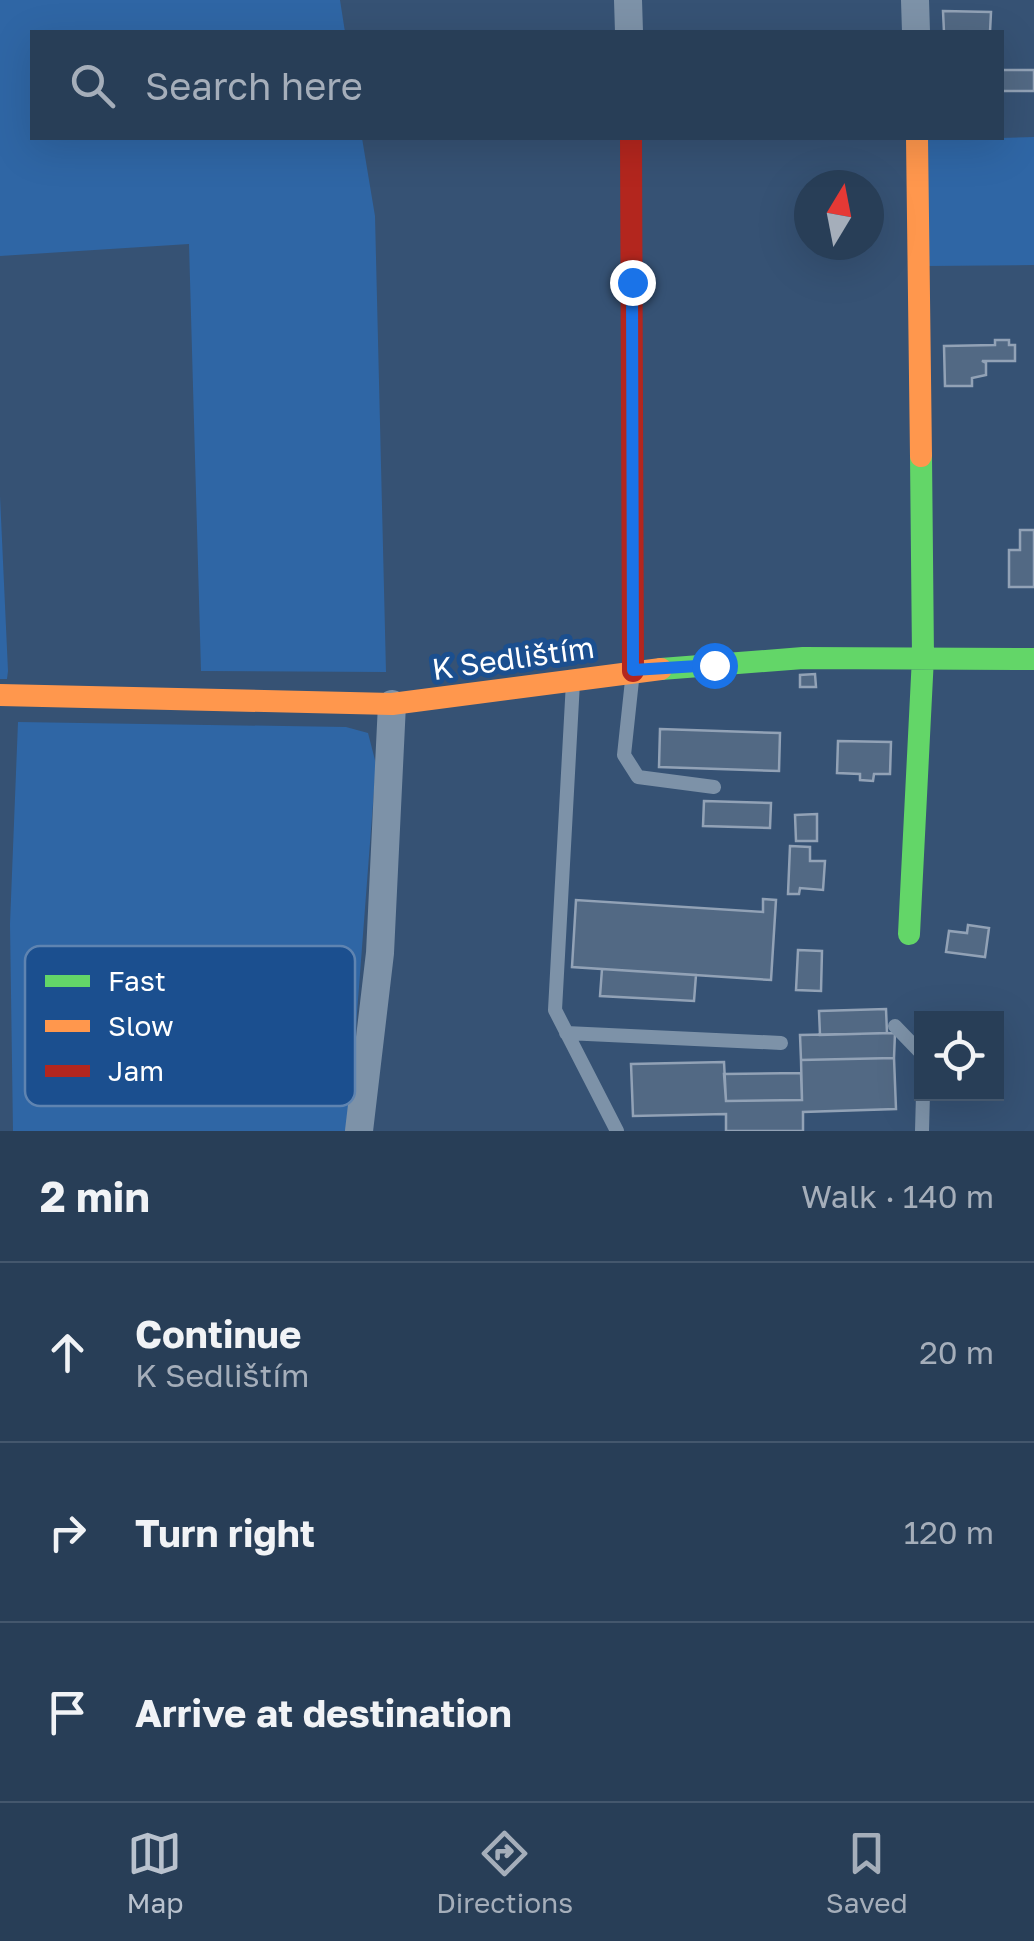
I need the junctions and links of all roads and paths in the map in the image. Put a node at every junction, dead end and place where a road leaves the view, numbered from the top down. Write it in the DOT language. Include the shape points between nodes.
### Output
graph roads {
  1 [pos="628,0"];
  2 [pos="915,0"];
  3 [pos="629,30"];
  4 [pos="916,30"];
  5 [pos="630,140"];
  6 [pos="917,140"];
  7 [pos="924,657"];
  8 [pos="1034,659"];
  9 [pos="633,670"];
  10 [pos="573,680"];
  11 [pos="0,695"];
  12 [pos="392,704"];
  13 [pos="714,788"];
  14 [pos="909,934"];
  15 [pos="895,1026"];
  16 [pos="566,1033"];
  17 [pos="781,1043"];
  18 [pos="914,1046"];
  19 [pos="923,1101"];
  20 [pos="359,1131"];
  21 [pos="617,1131"];
  22 [pos="922,1131"];
  1 -- 3 [label="street"];
  2 -- 4 [label="street"];
  5 -- 9 [label="street"];
  6 -- 7 [label="street"];
  7 -- 8 [label="street, K Sedlištím"];
  7 -- 9 [label="street, K Sedlištím"];
  7 -- 14 [label="street"];
  9 -- 10 [label="street, K Sedlištím"];
  9 -- 13 [label="lane" via="624,755 638,777"];
  10 -- 12 [label="street, K Sedlištím"];
  10 -- 16 [label="lane" via="555,1010"];
  11 -- 12 [label="street, K Sedlištím"];
  12 -- 20 [label="street" via="380,953"];
  15 -- 18 [label="lane"];
  16 -- 17 [label="lane"];
  16 -- 21 [label="lane"];
  19 -- 22 [label="lane"];
}
